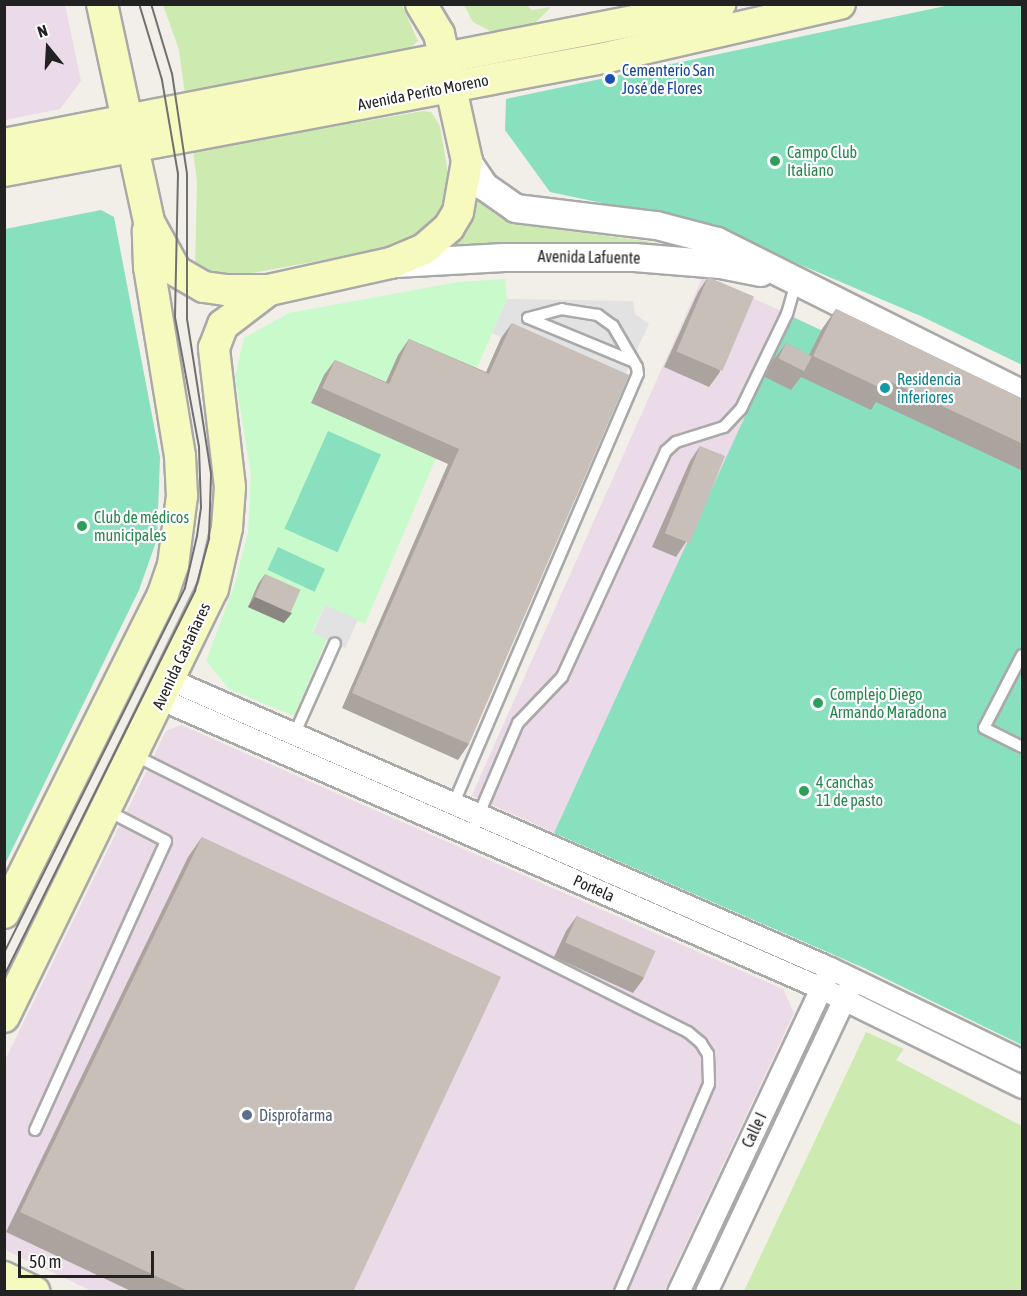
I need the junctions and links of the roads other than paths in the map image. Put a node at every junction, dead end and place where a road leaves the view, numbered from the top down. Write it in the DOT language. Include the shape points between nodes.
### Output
graph roads {
  1 [pos="421,4"];
  2 [pos="444,4"];
  3 [pos="720,4"];
  4 [pos="840,4"];
  5 [pos="104,7"];
  6 [pos="445,60"];
  7 [pos="127,134"];
  8 [pos="4,144"];
  9 [pos="467,161"];
  10 [pos="4,171"];
  11 [pos="149,222"];
  12 [pos="391,263"];
  13 [pos="790,279"];
  14 [pos="269,290"];
  15 [pos="632,361"];
  16 [pos="1023,394"];
  17 [pos="335,643"];
  18 [pos="1023,656"];
  19 [pos="166,689"];
  20 [pos="295,733"];
  21 [pos="1023,747"];
  22 [pos="133,755"];
  23 [pos="454,802"];
  24 [pos="106,810"];
  25 [pos="479,813"];
  26 [pos="446,822"];
  27 [pos="471,833"];
  28 [pos="4,913"];
  29 [pos="830,968"];
  30 [pos="853,979"];
  31 [pos="821,988"];
  32 [pos="845,1000"];
  33 [pos="4,1017"];
  34 [pos="1023,1060"];
  35 [pos="1023,1087"];
  36 [pos="35,1130"];
  37 [pos="4,1277"];
  38 [pos="34,1292"];
  39 [pos="620,1292"];
  40 [pos="678,1292"];
  41 [pos="706,1292"];
  1 -- 6 [label="main road"];
  2 -- 6 [label="main road"];
  3 -- 6 [label="main road, Avenida Perito Moreno"];
  4 -- 6 [label="main road, Avenida Perito Moreno" via="604,58"];
  5 -- 7 [label="main road"];
  6 -- 7 [label="main road, Avenida Perito Moreno"];
  6 -- 9 [label="main road"];
  7 -- 8 [label="main road, Avenida Perito Moreno"];
  7 -- 10 [label="main road, Avenida Perito Moreno"];
  7 -- 11 [label="main road"];
  9 -- 12 [label="main road" via="458,212 449,227 424,249"];
  9 -- 13 [label="street, Avenida Lafuente" via="484,186 515,208 687,231 734,249"];
  11 -- 14 [label="main road" via="167,260 186,279 204,287"];
  11 -- 28 [label="main road" via="149,267 180,456 182,496 173,565 163,594"];
  12 -- 13 [label="street, Avenida Lafuente" via="504,257 634,257 720,264"];
  12 -- 14 [label="main road"];
  13 -- 16 [label="street, Avenida Lafuente"];
  13 -- 25 [label="lane" via="787,314 741,409 724,427 676,442 666,451 562,677 518,723"];
  14 -- 19 [label="main road, Avenida Castañares" via="223,325 214,348 230,487 227,528 213,590"];
  15 -- 15 [label="lane" via="621,357 528,318 562,309 598,315 613,326"];
  15 -- 23 [label="lane" via="638,374"];
  17 -- 20 [label="lane"];
  18 -- 21 [label="lane" via="984,729"];
  19 -- 20 [label="street, Portela"];
  19 -- 22 [label="main road, Avenida Castañares"];
  19 -- 26 [label="street, Portela"];
  20 -- 23 [label="street, Portela"];
  22 -- 24 [label="main road, Avenida Castañares"];
  22 -- 39 [label="lane" via="688,1032 701,1043 708,1054 709,1084"];
  23 -- 25 [label="street, Portela"];
  23 -- 26 [label="lane"];
  24 -- 33 [label="main road, Avenida Castañares"];
  24 -- 36 [label="lane" via="166,841"];
  25 -- 27 [label="lane"];
  25 -- 29 [label="street, Portela"];
  26 -- 27 [label="street, Portela"];
  27 -- 31 [label="street, Portela"];
  29 -- 30 [label="street, Portela"];
  29 -- 31 [label="street, Calle I"];
  30 -- 32 [label="street, Calle I"];
  30 -- 34 [label="street, Portela"];
  31 -- 32 [label="street, Portela"];
  31 -- 40 [label="street, Calle I"];
  32 -- 35 [label="street, Portela"];
  32 -- 41 [label="street, Calle I"];
  37 -- 38 [label="main road"];
}
